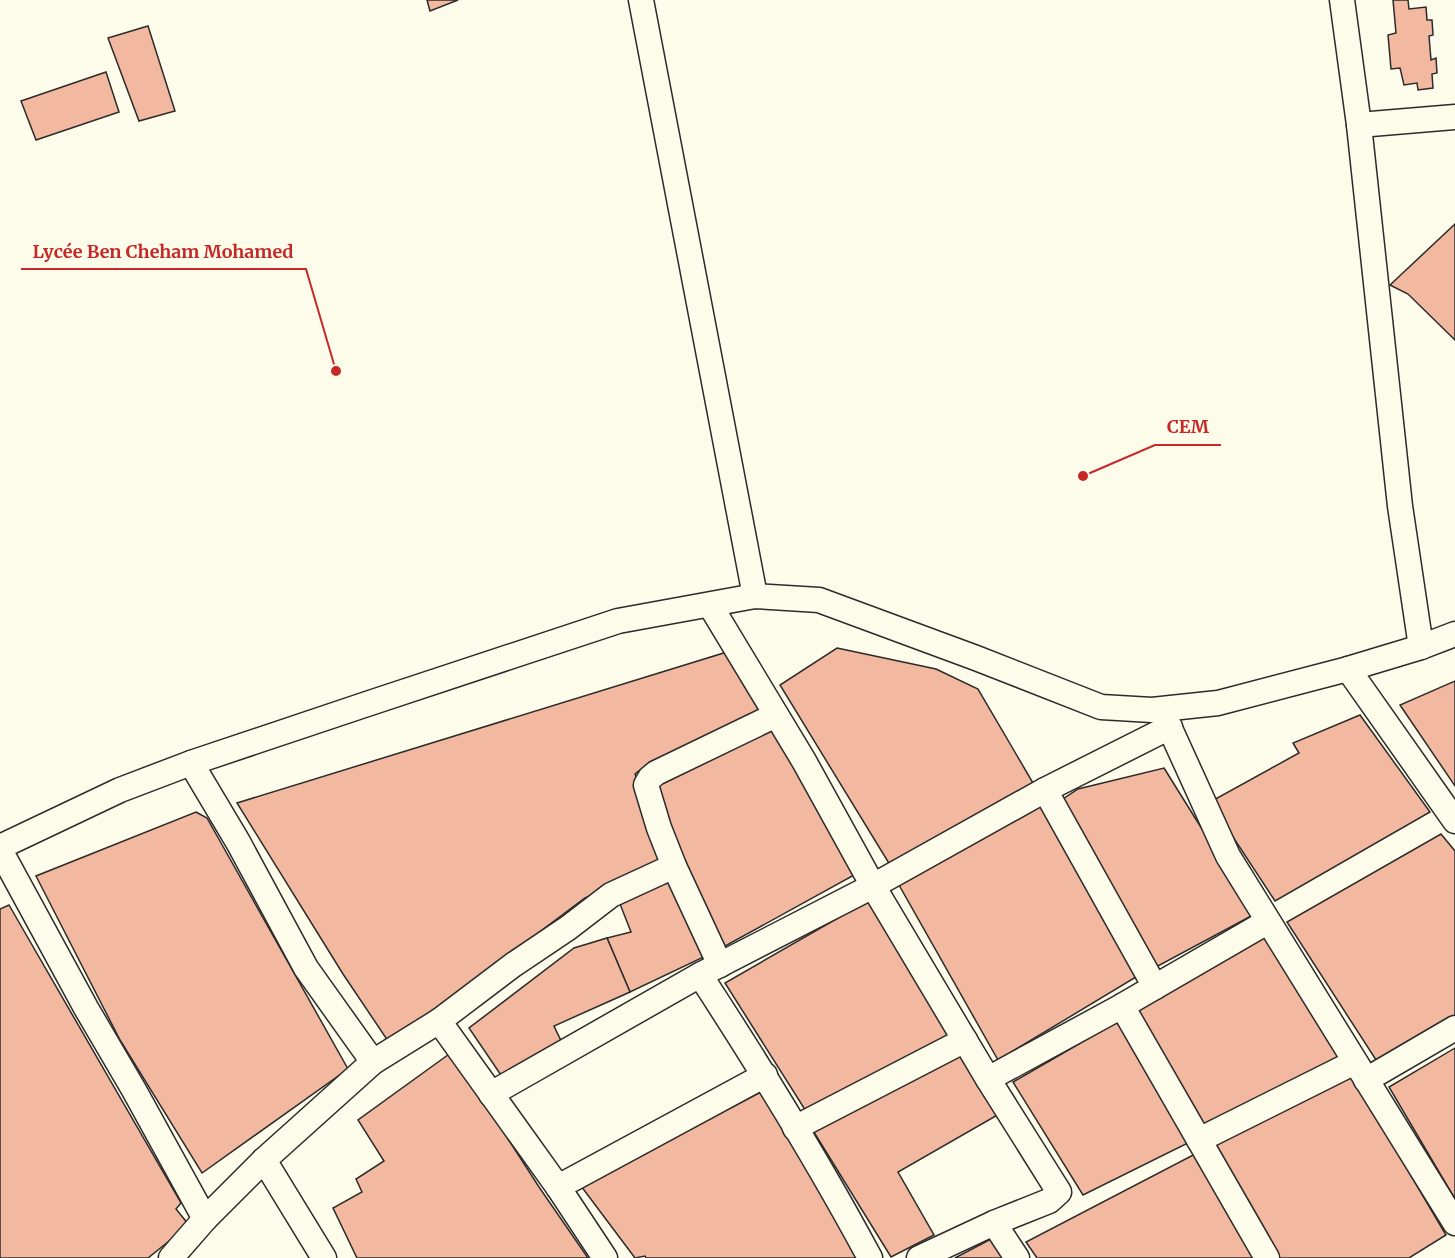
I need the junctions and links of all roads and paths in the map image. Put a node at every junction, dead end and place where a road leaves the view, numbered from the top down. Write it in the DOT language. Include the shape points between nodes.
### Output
graph roads {
  1 [pos="641,0"];
  2 [pos="1342,0"];
  3 [pos="1455,117"];
  4 [pos="1359,125"];
  5 [pos="754,596"];
  6 [pos="710,604"];
  7 [pos="1455,634"];
  8 [pos="1421,647"];
  9 [pos="1348,669"];
  10 [pos="776,716"];
  11 [pos="1166,718"];
  12 [pos="192,763"];
  13 [pos="1045,790"];
  14 [pos="1455,821"];
  15 [pos="0,848"];
  16 [pos="674,866"];
  17 [pos="873,886"];
  18 [pos="1268,922"];
  19 [pos="710,970"];
  20 [pos="1155,987"];
  21 [pos="1122,1006"];
  22 [pos="439,1022"];
  23 [pos="1455,1028"];
  24 [pos="965,1040"];
  25 [pos="373,1062"];
  26 [pos="1360,1071"];
  27 [pos="765,1075"];
  28 [pos="988,1079"];
  29 [pos="491,1094"];
  30 [pos="795,1128"];
  31 [pos="1199,1140"];
  32 [pos="264,1160"];
  33 [pos="558,1187"];
  34 [pos="205,1218"];
  35 [pos="1455,1222"];
  36 [pos="994,1223"];
  37 [pos="171,1258"];
  38 [pos="324,1258"];
  39 [pos="605,1258"];
  40 [pos="870,1258"];
  41 [pos="919,1258"];
  42 [pos="1017,1258"];
  43 [pos="1268,1258"];
  1 -- 5 [label="street"];
  2 -- 4 [label="street"];
  3 -- 4 [label="street"];
  4 -- 8 [label="street" via="1400,506"];
  5 -- 6 [label="street"];
  5 -- 11 [label="street" via="819,600 1101,707"];
  6 -- 10 [label="street"];
  6 -- 12 [label="street" via="618,621"];
  7 -- 8 [label="street"];
  8 -- 9 [label="street"];
  9 -- 11 [label="street"];
  9 -- 14 [label="street"];
  10 -- 16 [label="street" via="656,773 648,781 659,828"];
  10 -- 17 [label="street"];
  11 -- 13 [label="street"];
  11 -- 18 [label="street" via="1228,856"];
  12 -- 15 [label="street" via="120,790"];
  12 -- 25 [label="street" via="306,968"];
  13 -- 17 [label="street"];
  13 -- 20 [label="street"];
  15 -- 34 [label="street"];
  16 -- 19 [label="street"];
  16 -- 22 [label="street" via="611,895"];
  17 -- 19 [label="street"];
  17 -- 24 [label="street"];
  18 -- 20 [label="street"];
  18 -- 26 [label="street"];
  19 -- 27 [label="street"];
  19 -- 29 [label="street"];
  20 -- 21 [label="street"];
  21 -- 28 [label="street"];
  21 -- 31 [label="street"];
  22 -- 25 [label="street"];
  22 -- 29 [label="street"];
  23 -- 26 [label="street"];
  24 -- 28 [label="street"];
  24 -- 30 [label="street"];
  25 -- 32 [label="street"];
  26 -- 31 [label="street"];
  26 -- 35 [label="street"];
  27 -- 30 [label="street"];
  27 -- 33 [label="street"];
  28 -- 36 [label="street" via="1059,1192 1049,1201"];
  29 -- 33 [label="street"];
  30 -- 40 [label="street"];
  31 -- 43 [label="street"];
  32 -- 34 [label="street"];
  32 -- 38 [label="street"];
  33 -- 39 [label="street"];
  34 -- 37 [label="street"];
  36 -- 41 [label="street"];
  36 -- 42 [label="street"];
}
